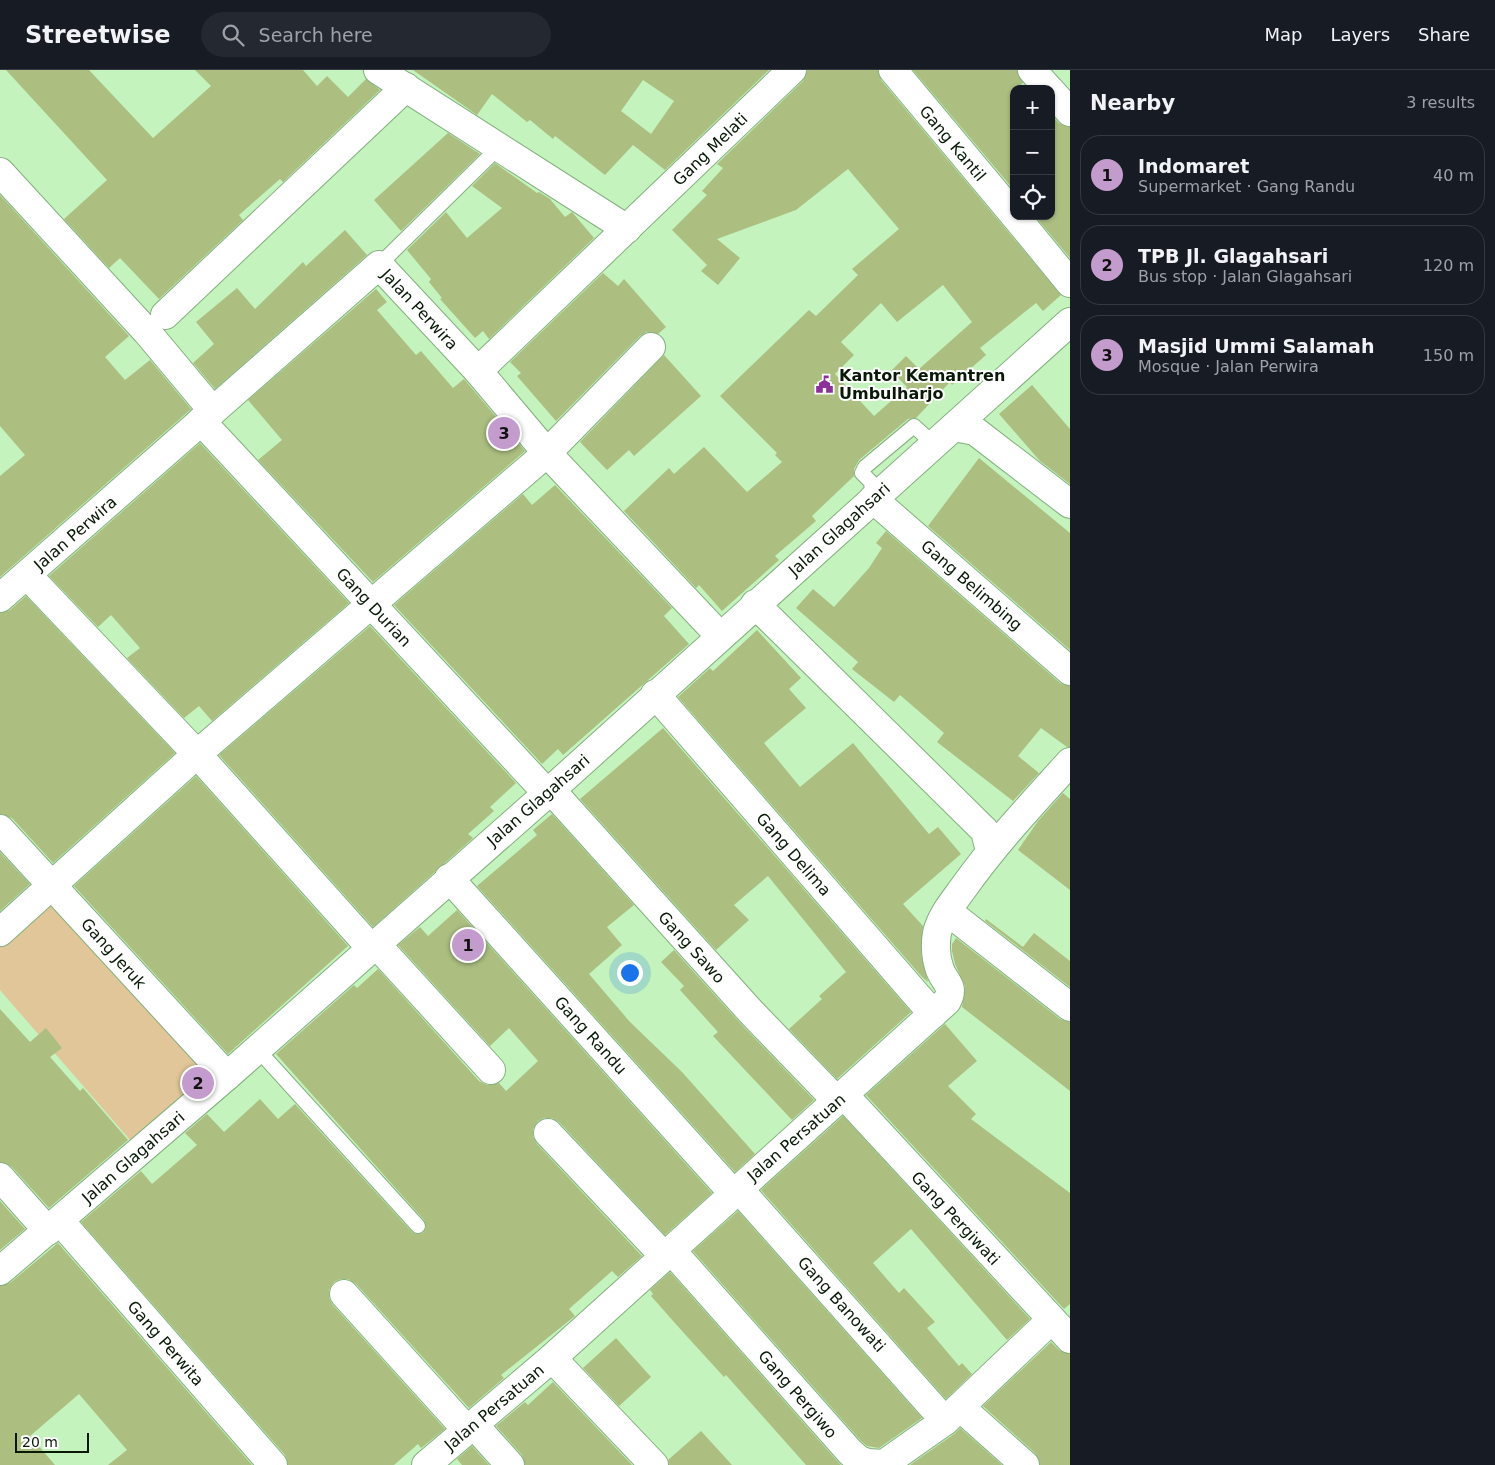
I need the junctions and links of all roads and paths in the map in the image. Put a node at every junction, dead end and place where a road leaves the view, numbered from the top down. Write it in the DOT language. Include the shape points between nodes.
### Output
graph roads {
  1 [pos="378,70"];
  2 [pos="792,70"];
  3 [pos="893,70"];
  4 [pos="1032,70"];
  5 [pos="1046,85"];
  6 [pos="406,87"];
  7 [pos="1055,96"];
  8 [pos="1070,112"];
  9 [pos="498,148"];
  10 [pos="0,172"];
  11 [pos="1010,211"];
  12 [pos="1017,220"];
  13 [pos="627,229"];
  14 [pos="380,265"];
  15 [pos="1070,282"];
  16 [pos="165,315"];
  17 [pos="1070,322"];
  18 [pos="651,347"];
  19 [pos="478,372"];
  20 [pos="207,416"];
  21 [pos="954,427"];
  22 [pos="547,453"];
  23 [pos="873,499"];
  24 [pos="1070,504"];
  25 [pos="27,575"];
  26 [pos="0,598"];
  27 [pos="371,603"];
  28 [pos="755,604"];
  29 [pos="720,636"];
  30 [pos="1070,672"];
  31 [pos="655,694"];
  32 [pos="197,754"];
  33 [pos="1070,762"];
  34 [pos="549,791"];
  35 [pos="0,830"];
  36 [pos="990,851"];
  37 [pos="449,878"];
  38 [pos="52,886"];
  39 [pos="947,911"];
  40 [pos="0,932"];
  41 [pos="373,946"];
  42 [pos="1070,1007"];
  43 [pos="933,1014"];
  44 [pos="257,1049"];
  45 [pos="491,1070"];
  46 [pos="227,1076"];
  47 [pos="840,1098"];
  48 [pos="548,1133"];
  49 [pos="0,1177"];
  50 [pos="736,1191"];
  51 [pos="54,1226"];
  52 [pos="418,1226"];
  53 [pos="669,1254"];
  54 [pos="0,1271"];
  55 [pos="344,1294"];
  56 [pos="1062,1325"];
  57 [pos="552,1358"];
  58 [pos="953,1414"];
  59 [pos="471,1427"];
  60 [pos="871,1463"];
  61 [pos="273,1465"];
  62 [pos="426,1465"];
  63 [pos="510,1465"];
  64 [pos="654,1465"];
  65 [pos="1025,1465"];
  1 -- 6 [label="street"];
  2 -- 13 [label="street, Gang Melati"];
  3 -- 11 [label="street, Gang Kantil"];
  4 -- 5 [label="street"];
  6 -- 9 [label="street"];
  6 -- 16 [label="street"];
  7 -- 8 [label="street"];
  9 -- 13 [label="street"];
  9 -- 14 [label="lane"];
  10 -- 20 [label="street, Gang Durian" via="147,332"];
  12 -- 15 [label="street, Gang Kantil"];
  13 -- 19 [label="street, Gang Melati"];
  14 -- 19 [label="street, Jalan Perwira"];
  14 -- 20 [label="street, Jalan Perwira"];
  17 -- 21 [label="street, Jalan Glagahsari"];
  18 -- 22 [label="street"];
  19 -- 22 [label="street, Jalan Perwira"];
  20 -- 25 [label="street, Jalan Perwira"];
  20 -- 27 [label="street, Gang Durian"];
  21 -- 23 [label="street, Jalan Glagahsari"];
  21 -- 24 [label="street" via="975,431"];
  22 -- 27 [label="street"];
  22 -- 29 [label="street, Jalan Perwira"];
  23 -- 28 [label="street, Jalan Glagahsari"];
  23 -- 30 [label="street, Gang Belimbing"];
  25 -- 26 [label="street, Jalan Perwira"];
  25 -- 32 [label="street"];
  27 -- 32 [label="street"];
  27 -- 34 [label="street, Gang Durian"];
  28 -- 29 [label="street, Jalan Glagahsari"];
  28 -- 36 [label="street" via="985,831"];
  29 -- 31 [label="street, Jalan Glagahsari"];
  31 -- 34 [label="street, Jalan Glagahsari"];
  31 -- 43 [label="street, Gang Delima"];
  32 -- 38 [label="street"];
  32 -- 41 [label="street"];
  33 -- 36 [label="street, Jalan Persatuan"];
  34 -- 37 [label="street, Jalan Glagahsari"];
  34 -- 47 [label="street, Gang Sawo" via="752,1013"];
  35 -- 38 [label="street, Gang Jeruk"];
  36 -- 39 [label="street, Jalan Persatuan"];
  37 -- 41 [label="street, Jalan Glagahsari"];
  37 -- 50 [label="street, Gang Randu"];
  38 -- 40 [label="street"];
  38 -- 46 [label="street, Gang Jeruk"];
  39 -- 42 [label="street"];
  39 -- 43 [label="street, Jalan Persatuan" via="938,931 936,946 941,973 950,985 951,993"];
  41 -- 44 [label="street, Jalan Glagahsari"];
  41 -- 45 [label="street"];
  43 -- 47 [label="street, Jalan Persatuan"];
  44 -- 46 [label="street, Jalan Glagahsari"];
  44 -- 52 [label="lane"];
  46 -- 51 [label="street, Jalan Glagahsari"];
  47 -- 50 [label="street, Jalan Persatuan"];
  47 -- 56 [label="street, Gang Pergiwati"];
  48 -- 53 [label="street, Gang Pergiwo"];
  49 -- 51 [label="street, Gang Perwita"];
  50 -- 53 [label="street, Jalan Persatuan"];
  50 -- 58 [label="street, Gang Banowati"];
  51 -- 54 [label="street, Jalan Glagahsari"];
  51 -- 61 [label="street, Gang Perwita"];
  53 -- 57 [label="street, Jalan Persatuan"];
  53 -- 60 [label="street, Gang Pergiwo" via="850,1452"];
  55 -- 59 [label="street"];
  56 -- 58 [label="street, Gang Pergiwo"];
  57 -- 59 [label="street, Jalan Persatuan"];
  57 -- 64 [label="street"];
  58 -- 60 [label="street, Gang Pergiwo"];
  58 -- 65 [label="street, Gang Banowati"];
  59 -- 62 [label="street, Jalan Persatuan"];
  59 -- 63 [label="street"];
}
